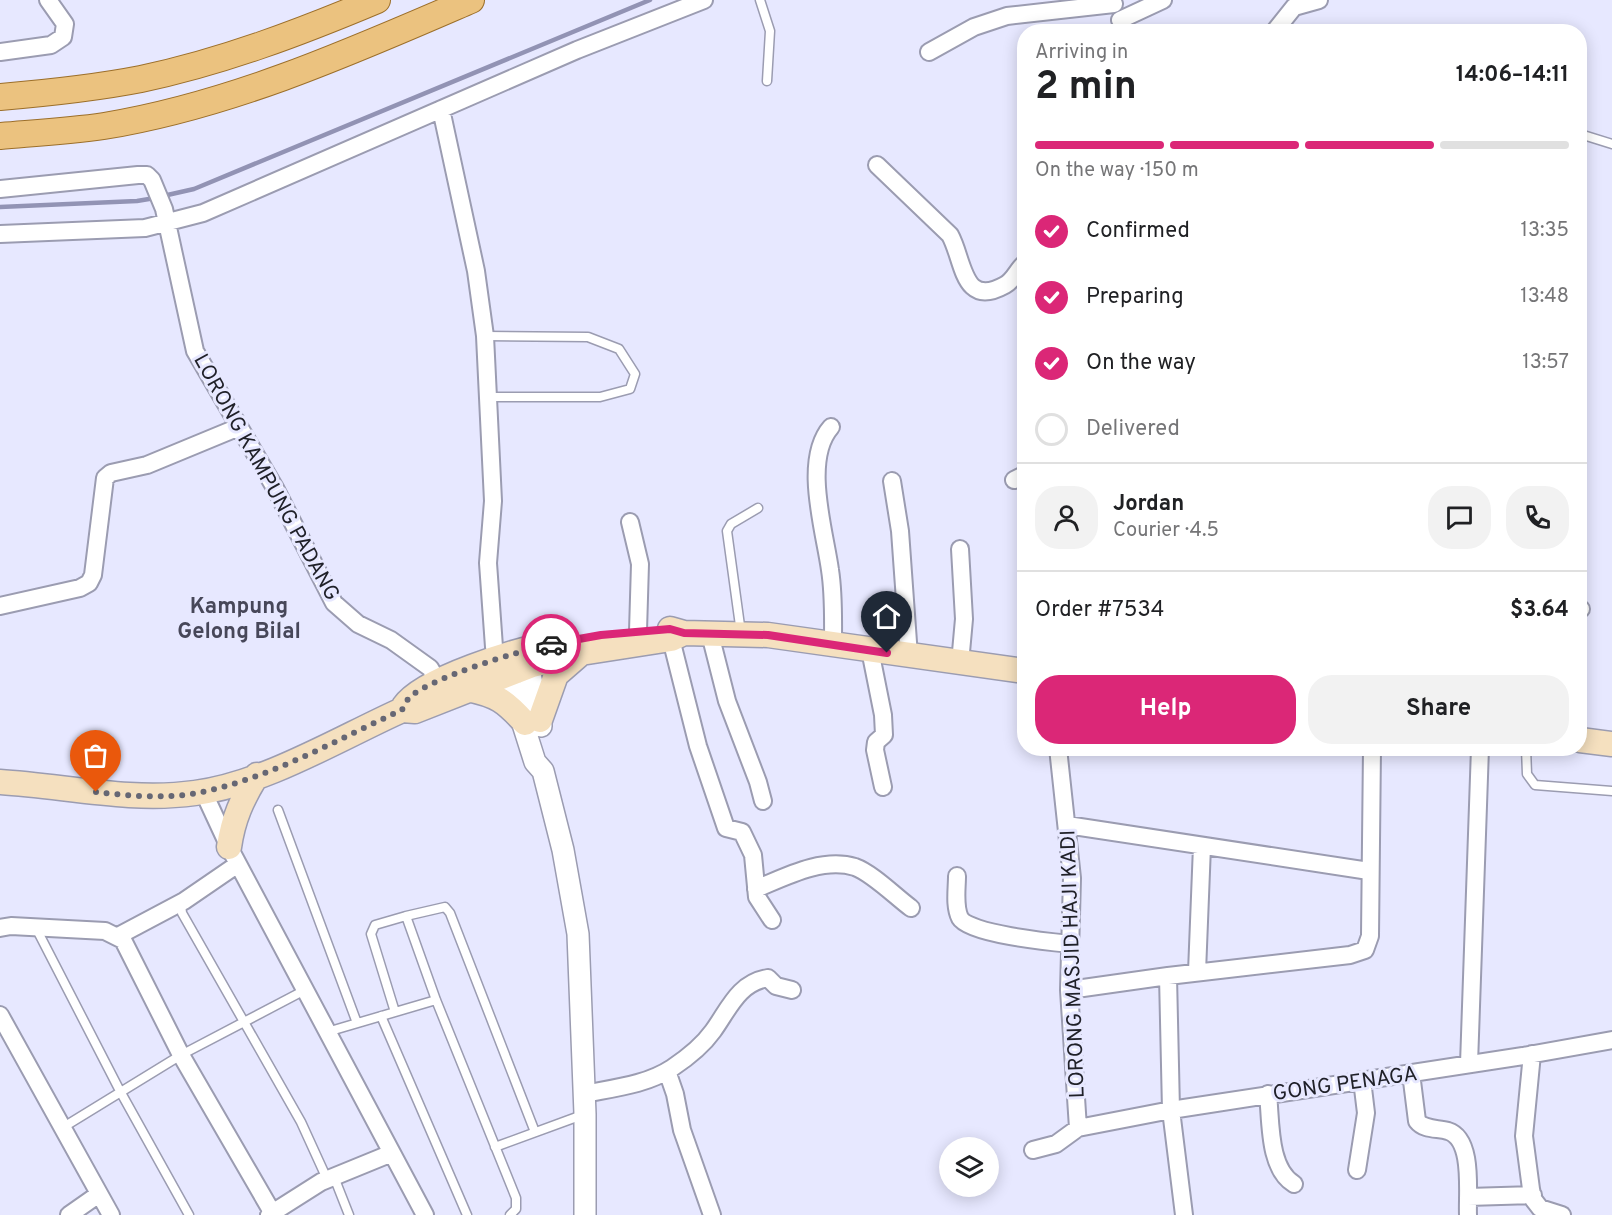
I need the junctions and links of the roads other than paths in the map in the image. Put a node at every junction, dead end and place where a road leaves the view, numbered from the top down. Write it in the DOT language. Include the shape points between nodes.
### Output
graph roads {
  1 [pos="48,0"];
  2 [pos="377,0"];
  3 [pos="471,0"];
  4 [pos="704,0"];
  5 [pos="760,0"];
  6 [pos="1163,0"];
  7 [pos="1318,0"];
  8 [pos="1113,2"];
  9 [pos="1121,24"];
  10 [pos="1125,24"];
  11 [pos="1280,24"];
  12 [pos="0,52"];
  13 [pos="929,52"];
  14 [pos="767,81"];
  15 [pos="0,97"];
  16 [pos="441,109"];
  17 [pos="0,136"];
  18 [pos="1587,136"];
  19 [pos="1612,144"];
  20 [pos="877,165"];
  21 [pos="0,189"];
  22 [pos="165,216"];
  23 [pos="0,234"];
  24 [pos="1017,272"];
  25 [pos="485,336"];
  26 [pos="489,397"];
  27 [pos="239,427"];
  28 [pos="831,427"];
  29 [pos="892,481"];
  30 [pos="758,507"];
  31 [pos="630,522"];
  32 [pos="960,549"];
  33 [pos="0,606"];
  34 [pos="638,631"];
  35 [pos="728,634"];
  36 [pos="678,636"];
  37 [pos="833,644"];
  38 [pos="870,650"];
  39 [pos="581,653"];
  40 [pos="909,656"];
  41 [pos="515,661"];
  42 [pos="960,663"];
  43 [pos="1017,670"];
  44 [pos="438,682"];
  45 [pos="467,689"];
  46 [pos="402,710"];
  47 [pos="532,722"];
  48 [pos="1587,741"];
  49 [pos="1612,744"];
  50 [pos="1059,756"];
  51 [pos="1372,756"];
  52 [pos="1480,756"];
  53 [pos="1526,756"];
  54 [pos="257,775"];
  55 [pos="0,782"];
  56 [pos="883,787"];
  57 [pos="203,791"];
  58 [pos="1612,791"];
  59 [pos="763,801"];
  60 [pos="278,810"];
  61 [pos="1067,825"];
  62 [pos="1202,846"];
  63 [pos="233,855"];
  64 [pos="1369,871"];
  65 [pos="957,876"];
  66 [pos="756,889"];
  67 [pos="184,902"];
  68 [pos="911,908"];
  69 [pos="406,916"];
  70 [pos="772,920"];
  71 [pos="0,928"];
  72 [pos="35,928"];
  73 [pos="118,936"];
  74 [pos="1071,944"];
  75 [pos="1197,972"];
  76 [pos="1168,976"];
  77 [pos="305,990"];
  78 [pos="792,990"];
  79 [pos="1069,990"];
  80 [pos="436,1000"];
  81 [pos="395,1012"];
  82 [pos="0,1016"];
  83 [pos="381,1016"];
  84 [pos="245,1021"];
  85 [pos="357,1023"];
  86 [pos="327,1032"];
  87 [pos="1612,1040"];
  88 [pos="181,1054"];
  89 [pos="1532,1054"];
  90 [pos="1469,1064"];
  91 [pos="667,1071"];
  92 [pos="1411,1073"];
  93 [pos="1362,1080"];
  94 [pos="120,1092"];
  95 [pos="1268,1094"];
  96 [pos="584,1104"];
  97 [pos="1171,1110"];
  98 [pos="62,1128"];
  99 [pos="1078,1128"];
  100 [pos="535,1132"];
  101 [pos="495,1147"];
  102 [pos="1033,1150"];
  103 [pos="392,1153"];
  104 [pos="1357,1170"];
  105 [pos="331,1178"];
  106 [pos="1294,1184"];
  107 [pos="99,1194"];
  108 [pos="1533,1195"];
  109 [pos="1468,1197"];
  110 [pos="271,1214"];
  111 [pos="69,1215"];
  112 [pos="111,1215"];
  113 [pos="189,1215"];
  114 [pos="349,1215"];
  115 [pos="425,1215"];
  116 [pos="467,1215"];
  117 [pos="510,1215"];
  118 [pos="585,1215"];
  119 [pos="712,1215"];
  120 [pos="1184,1215"];
  121 [pos="1468,1215"];
  122 [pos="1562,1215"];
  1 -- 12 [label="street" via="65,24 63,37 51,45"];
  2 -- 15 [label="main road" via="305,30 179,70 99,86"];
  3 -- 17 [label="main road" via="324,63 192,105 105,126"];
  4 -- 16 [label="street"];
  5 -- 14 [label="lane" via="770,31"];
  6 -- 10 [label="street"];
  7 -- 11 [label="street" via="1294,7"];
  8 -- 9 [label="street"];
  8 -- 13 [label="street" via="1007,16 974,27"];
  16 -- 22 [label="street" via="203,213"];
  16 -- 25 [label="street" via="476,271"];
  18 -- 19 [label="lane"];
  20 -- 24 [label="street" via="950,236 970,286 977,290 1005,285"];
  21 -- 22 [label="street, LORONG KAMPUNG PADANG" via="147,175 156,185"];
  22 -- 23 [label="street" via="83,232"];
  22 -- 27 [label="street, LORONG KAMPUNG PADANG" via="195,351"];
  25 -- 26 [label="street"];
  25 -- 26 [label="lane" via="588,337 619,349 635,374 630,389 600,397"];
  26 -- 41 [label="street" via="493,501 488,563 494,647"];
  27 -- 33 [label="street" via="147,465 111,473 105,478 89,583"];
  27 -- 44 [label="street, LORONG KAMPUNG PADANG" via="334,603 358,624 391,640 430,668"];
  28 -- 37 [label="street" via="824,434 819,454 818,492 830,570"];
  29 -- 40 [label="street" via="900,531"];
  30 -- 35 [label="lane" via="731,524 727,531"];
  31 -- 34 [label="street" via="640,564"];
  32 -- 42 [label="street" via="964,620"];
  34 -- 36 [label="main road" via="670,629"];
  34 -- 41 [label="main road" via="573,639"];
  35 -- 36 [label="main road"];
  35 -- 37 [label="main road"];
  35 -- 59 [label="street" via="727,701"];
  36 -- 39 [label="main road"];
  36 -- 66 [label="street" via="698,746 726,828 742,832 750,844"];
  37 -- 38 [label="main road"];
  38 -- 40 [label="main road"];
  38 -- 56 [label="street" via="885,727 874,750"];
  39 -- 41 [label="main road"];
  39 -- 47 [label="main road" via="556,675"];
  40 -- 42 [label="main road"];
  41 -- 44 [label="main road"];
  41 -- 45 [label="main road"];
  41 -- 47 [label="street"];
  42 -- 43 [label="main road"];
  44 -- 46 [label="main road" via="410,697"];
  45 -- 46 [label="main road" via="415,711"];
  45 -- 47 [label="main road" via="495,696"];
  46 -- 54 [label="main road"];
  47 -- 96 [label="street" via="535,762 543,771 563,850 578,934"];
  48 -- 49 [label="main road"];
  50 -- 61 [label="street, LORONG MASJID HAJI KADI"];
  51 -- 64 [label="street"];
  52 -- 90 [label="street"];
  53 -- 58 [label="lane" via="1527,774 1535,785"];
  54 -- 57 [label="main road"];
  54 -- 63 [label="main road" via="240,802 233,823"];
  55 -- 57 [label="main road" via="116,794"];
  57 -- 63 [label="street"];
  60 -- 85 [label="lane"];
  61 -- 62 [label="street"];
  61 -- 74 [label="street, LORONG MASJID HAJI KADI" via="1072,878"];
  62 -- 64 [label="street"];
  62 -- 75 [label="street"];
  63 -- 67 [label="street"];
  63 -- 77 [label="street"];
  64 -- 75 [label="street" via="1370,936 1365,950 1350,955"];
  65 -- 74 [label="street" via="957,906 966,923 999,934"];
  66 -- 68 [label="street" via="809,868 850,867 861,870"];
  66 -- 70 [label="street" via="759,904"];
  67 -- 73 [label="street"];
  67 -- 84 [label="lane" via="182,913"];
  69 -- 80 [label="lane"];
  69 -- 81 [label="lane" via="375,925 371,934"];
  69 -- 100 [label="lane" via="438,907 445,907 450,913"];
  71 -- 72 [label="street"];
  72 -- 73 [label="street" via="105,931"];
  72 -- 94 [label="lane"];
  73 -- 88 [label="street"];
  74 -- 79 [label="street, LORONG MASJID HAJI KADI"];
  75 -- 76 [label="street"];
  76 -- 79 [label="street"];
  76 -- 97 [label="street"];
  77 -- 84 [label="lane"];
  77 -- 86 [label="street"];
  78 -- 91 [label="street" via="776,986 768,978 748,985 700,1046"];
  79 -- 99 [label="street, LORONG MASJID HAJI KADI"];
  80 -- 81 [label="lane"];
  80 -- 101 [label="lane"];
  81 -- 83 [label="lane"];
  82 -- 98 [label="street"];
  83 -- 85 [label="lane"];
  83 -- 116 [label="lane"];
  84 -- 88 [label="lane"];
  84 -- 105 [label="lane"];
  85 -- 86 [label="lane"];
  86 -- 103 [label="street"];
  87 -- 89 [label="street, GONG PENAGA"];
  88 -- 94 [label="lane"];
  88 -- 110 [label="street"];
  89 -- 90 [label="street, GONG PENAGA"];
  89 -- 108 [label="street" via="1524,1136"];
  90 -- 92 [label="street, GONG PENAGA"];
  91 -- 96 [label="street"];
  91 -- 119 [label="street" via="682,1130"];
  92 -- 93 [label="street, GONG PENAGA"];
  92 -- 109 [label="street" via="1417,1121 1424,1127 1454,1134 1463,1145"];
  93 -- 95 [label="street, GONG PENAGA"];
  93 -- 104 [label="street" via="1366,1113"];
  94 -- 98 [label="lane"];
  94 -- 113 [label="lane"];
  95 -- 97 [label="street, GONG PENAGA"];
  95 -- 106 [label="street" via="1277,1159 1284,1176"];
  96 -- 100 [label="lane"];
  96 -- 118 [label="street"];
  97 -- 99 [label="street, GONG PENAGA"];
  97 -- 120 [label="street"];
  98 -- 107 [label="street"];
  99 -- 102 [label="street, LORONG MASJID HAJI KADI" via="1051,1146"];
  100 -- 101 [label="lane"];
  101 -- 117 [label="lane" via="516,1198 516,1209"];
  103 -- 105 [label="street"];
  103 -- 115 [label="street"];
  105 -- 110 [label="street"];
  105 -- 114 [label="lane"];
  107 -- 111 [label="street"];
  107 -- 112 [label="street"];
  108 -- 109 [label="street"];
  108 -- 122 [label="street" via="1540,1208"];
  109 -- 121 [label="street"];
}
